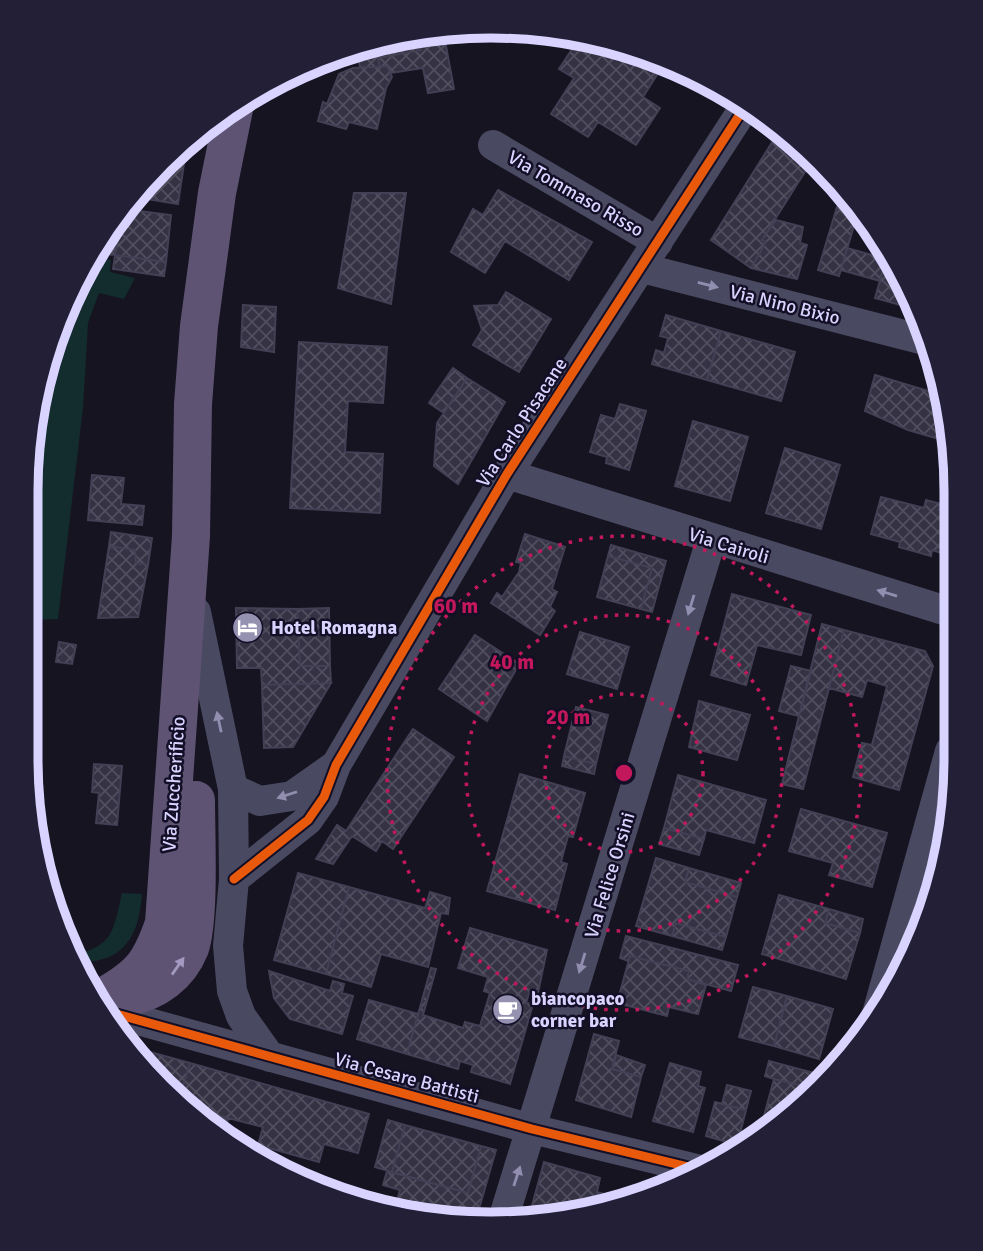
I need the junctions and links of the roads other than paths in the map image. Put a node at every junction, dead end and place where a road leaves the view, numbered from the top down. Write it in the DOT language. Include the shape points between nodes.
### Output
graph roads {
  1 [pos="741,113"];
  2 [pos="232,121"];
  3 [pos="493,145"];
  4 [pos="658,242"];
  5 [pos="642,268"];
  6 [pos="917,338"];
  7 [pos="507,474"];
  8 [pos="191,536"];
  9 [pos="711,540"];
  10 [pos="944,610"];
  11 [pos="196,612"];
  12 [pos="336,765"];
  13 [pos="944,773"];
  14 [pos="233,789"];
  15 [pos="234,878"];
  16 [pos="886,983"];
  17 [pos="106,996"];
  18 [pos="108,1000"];
  19 [pos="117,1014"];
  20 [pos="270,1058"];
  21 [pos="532,1129"];
  22 [pos="689,1167"];
  23 [pos="506,1212"];
  1 -- 4 [label="street, Via Carlo Pisacane"];
  2 -- 8 [label="main road, Via Zuccherificio" via="199,326"];
  3 -- 4 [label="street, Via Tommaso Risso"];
  4 -- 5 [label="street, Via Carlo Pisacane"];
  5 -- 6 [label="street, Via Nino Bixio, one-way"];
  5 -- 7 [label="street, Via Carlo Pisacane"];
  7 -- 9 [label="street, Via Cairoli"];
  7 -- 12 [label="street, Via Carlo Pisacane"];
  8 -- 11 [label="main road, Via Zuccherificio"];
  8 -- 17 [label="main road, Via Zuccherificio" via="164,923 152,957"];
  10 -- 9 [label="street, Via Cairoli, one-way"];
  9 -- 21 [label="street, Via Felice Orsini, one-way"];
  14 -- 11 [label="street, Via Zuccherificio, one-way"];
  18 -- 11 [label="main road, Via Zuccherificio, one-way" via="160,986 177,971 190,947 196,839"];
  12 -- 14 [label="street, one-way" via="292,796 260,801"];
  12 -- 15 [label="street, Via Carlo Pisacane" via="308,820"];
  13 -- 16 [label="street"];
  14 -- 15 [label="street, Via Zuccherificio"];
  15 -- 20 [label="street, Via Zuccherificio" via="228,946 232,991 241,1016"];
  19 -- 20 [label="street, Via Cesare Battisti"];
  20 -- 21 [label="street, Via Cesare Battisti"];
  21 -- 22 [label="street, Via Cesare Battisti"];
  23 -- 21 [label="street, Via Felice Orsini, one-way"];
}
